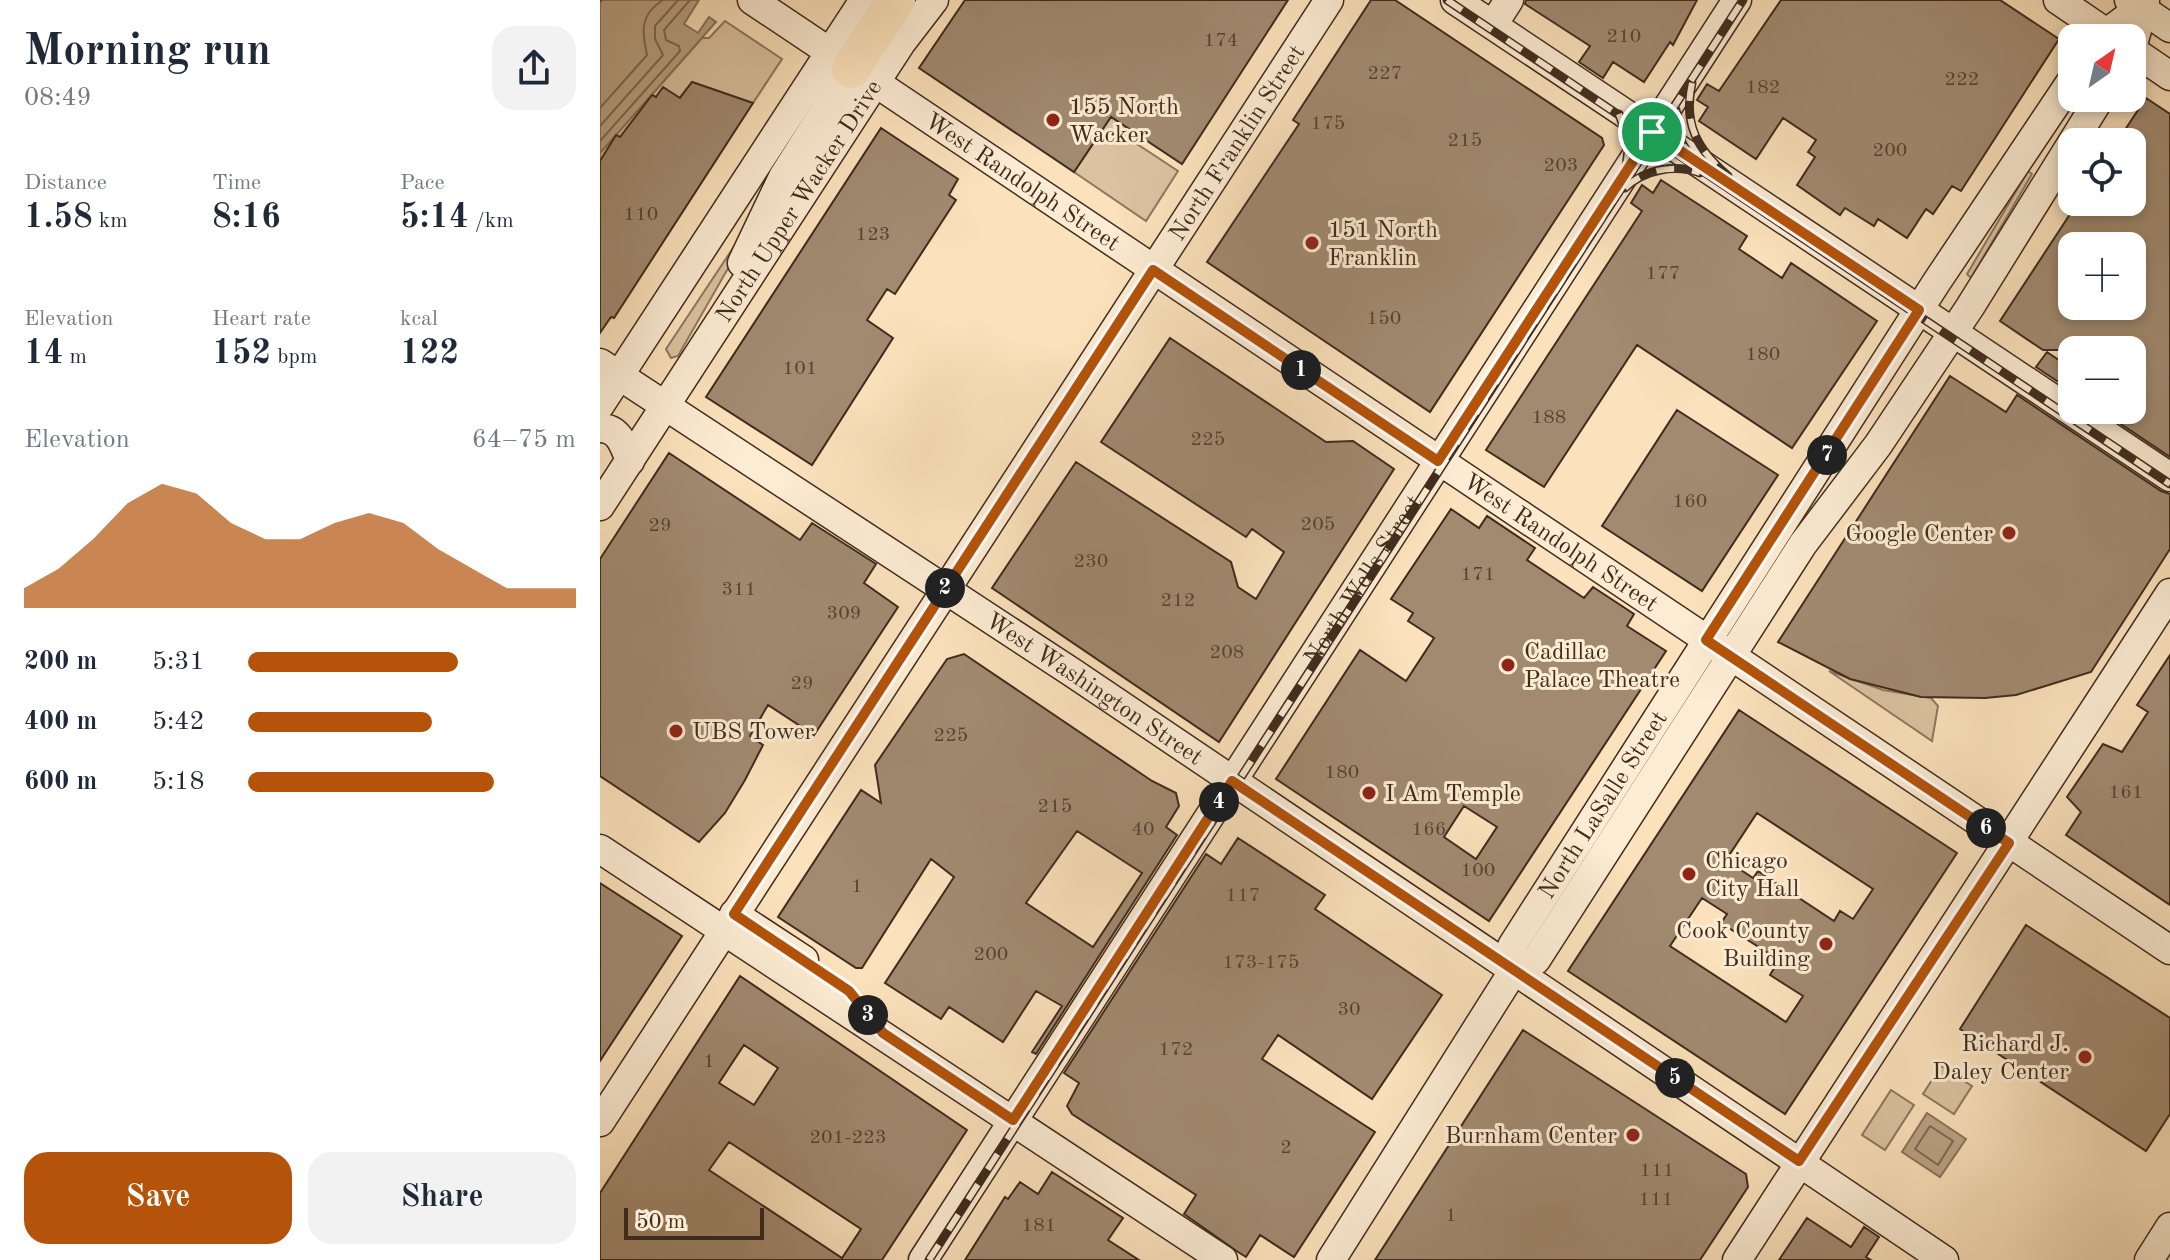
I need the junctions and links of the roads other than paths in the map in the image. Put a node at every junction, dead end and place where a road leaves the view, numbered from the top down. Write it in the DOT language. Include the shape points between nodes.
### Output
graph roads {
  1 [pos="752,0"];
  2 [pos="864,0"];
  3 [pos="896,0"];
  4 [pos="934,0"];
  5 [pos="1329,0"];
  6 [pos="1455,0"];
  7 [pos="1509,0"];
  8 [pos="1737,0"];
  9 [pos="2058,0"];
  10 [pos="2138,3"];
  11 [pos="2090,24"];
  12 [pos="2118,24"];
  13 [pos="2135,24"];
  14 [pos="1493,25"];
  15 [pos="2170,28"];
  16 [pos="2146,59"];
  17 [pos="851,69"];
  18 [pos="2170,76"];
  19 [pos="2058,101"];
  20 [pos="2091,112"];
  21 [pos="1652,132"];
  22 [pos="1153,270"];
  23 [pos="1919,310"];
  24 [pos="1953,332"];
  25 [pos="610,369"];
  26 [pos="600,405"];
  27 [pos="665,405"];
  28 [pos="600,428"];
  29 [pos="630,461"];
  30 [pos="1438,461"];
  31 [pos="2170,477"];
  32 [pos="600,506"];
  33 [pos="945,588"];
  34 [pos="2170,593"];
  35 [pos="1706,640"];
  36 [pos="1730,656"];
  37 [pos="1227,789"];
  38 [pos="2009,843"];
  39 [pos="600,849"];
  40 [pos="728,922"];
  41 [pos="2170,950"];
  42 [pos="1514,970"];
  43 [pos="1013,1120"];
  44 [pos="600,1122"];
  45 [pos="1794,1170"];
  46 [pos="2170,1227"];
  47 [pos="923,1260"];
  48 [pos="1223,1260"];
  49 [pos="1331,1260"];
  50 [pos="1737,1260"];
  51 [pos="1944,1260"];
  52 [pos="2149,1260"];
  1 -- 17 [label="main road, West Randolph Street"];
  2 -- 17 [label="main road, North Upper Wacker Drive"];
  3 -- 17 [label="highway"];
  4 -- 17 [label="main road, North Upper Wacker Drive"];
  5 -- 22 [label="main road, North Franklin Street"];
  6 -- 14 [label="main road"];
  7 -- 14 [label="main road"];
  8 -- 21 [label="main road, North Wells Street"];
  9 -- 11 [label="main road"];
  10 -- 12 [label="main road"];
  10 -- 13 [label="main road"];
  10 -- 15 [label="main road"];
  14 -- 21 [label="main road"];
  16 -- 18 [label="main road"];
  17 -- 22 [label="main road, West Randolph Street"];
  17 -- 25 [label="main road, North Upper Wacker Drive"];
  17 -- 27 [label="main road, North Upper Wacker Drive" via="783,177 701,350"];
  19 -- 23 [label="main road, North LaSalle Street"];
  20 -- 24 [label="main road, North LaSalle Street"];
  21 -- 23 [label="main road"];
  21 -- 30 [label="main road, North Wells Street"];
  22 -- 30 [label="main road, West Randolph Street"];
  22 -- 33 [label="main road, North Franklin Street"];
  23 -- 24 [label="main road"];
  23 -- 35 [label="main road, North LaSalle Street"];
  24 -- 31 [label="main road"];
  24 -- 36 [label="main road, North LaSalle Street"];
  25 -- 26 [label="main road, North Upper Wacker Drive"];
  25 -- 27 [label="main road, West Washington Street"];
  27 -- 29 [label="main road, North Upper Wacker Drive"];
  27 -- 33 [label="main road, West Washington Street"];
  28 -- 29 [label="main road" via="621,438"];
  29 -- 32 [label="main road, North Upper Wacker Drive"];
  30 -- 35 [label="main road, West Randolph Street"];
  30 -- 37 [label="main road, North Wells Street"];
  33 -- 37 [label="main road, West Washington Street" via="1073,673"];
  33 -- 40 [label="main road, North Franklin Street"];
  34 -- 38 [label="main road"];
  35 -- 36 [label="main road, West Randolph Street"];
  35 -- 42 [label="main road, North LaSalle Street" via="1512,946"];
  36 -- 38 [label="main road, West Randolph Street"];
  36 -- 42 [label="main road, North LaSalle Street" via="1536,960"];
  37 -- 42 [label="main road, West Washington Street"];
  37 -- 43 [label="main road, North Wells Street"];
  38 -- 41 [label="main road, West Randolph Street"];
  38 -- 45 [label="main road"];
  39 -- 40 [label="main road"];
  40 -- 43 [label="main road"];
  40 -- 44 [label="main road, North Franklin Street"];
  42 -- 45 [label="main road, West Washington Street" via="1652,1062"];
  42 -- 49 [label="main road, North LaSalle Street"];
  43 -- 47 [label="main road, North Wells Street"];
  43 -- 48 [label="main road"];
  45 -- 50 [label="main road"];
  45 -- 51 [label="main road, West Washington Street"];
  46 -- 52 [label="main road"];
}
